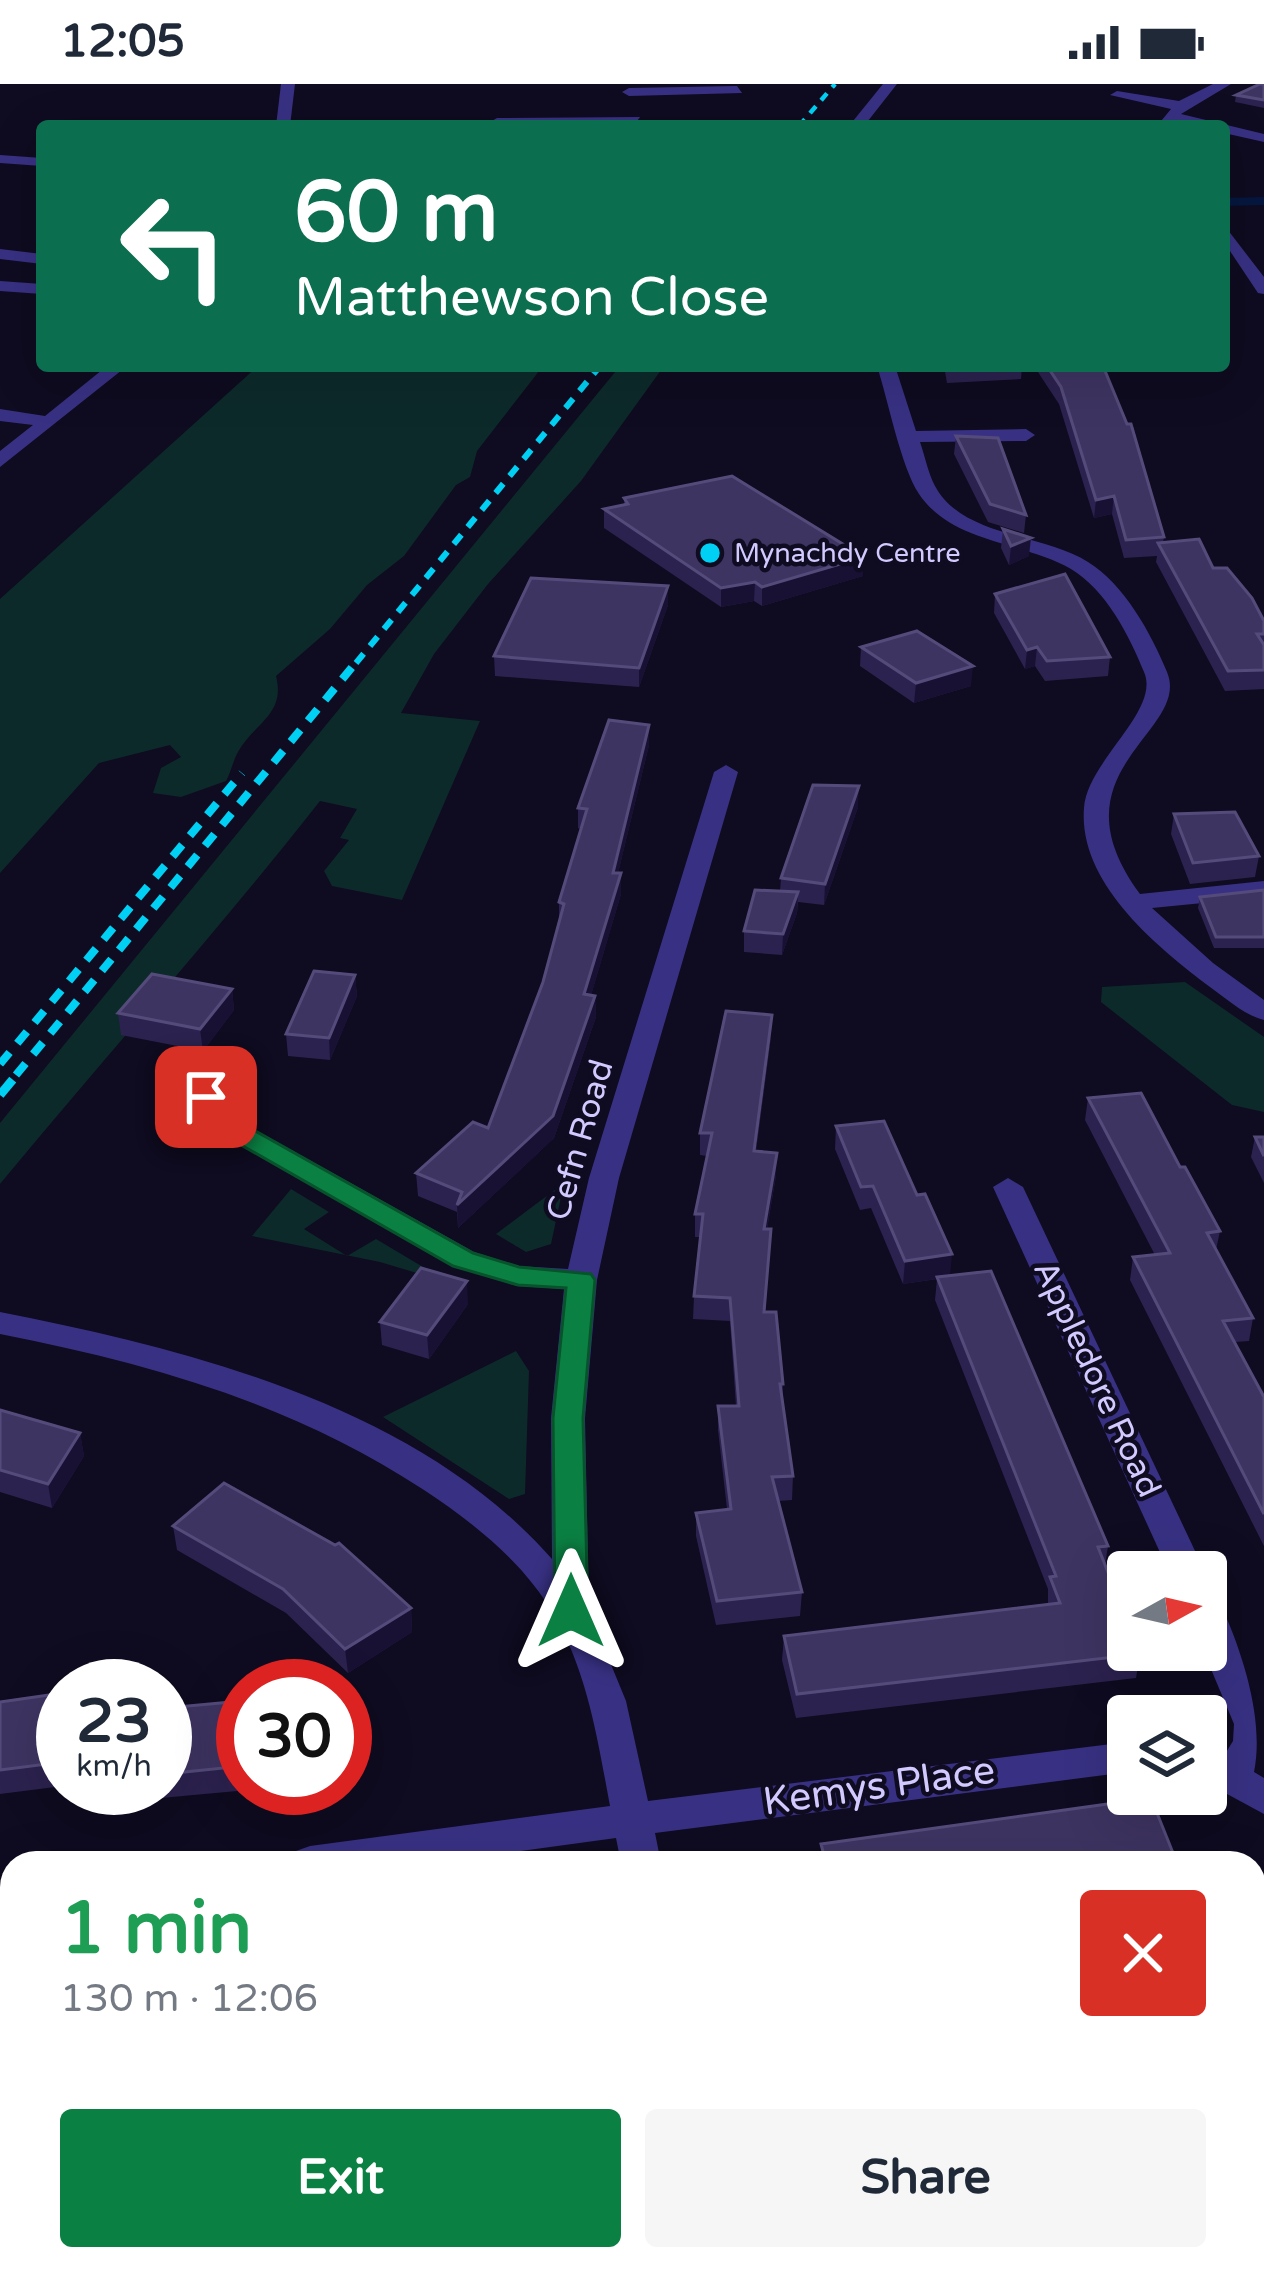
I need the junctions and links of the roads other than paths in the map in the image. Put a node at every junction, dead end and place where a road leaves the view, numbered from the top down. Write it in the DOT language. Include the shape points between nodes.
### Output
graph roads {
  1 [pos="288,84"];
  2 [pos="890,84"];
  3 [pos="1224,84"];
  4 [pos="628,88"];
  5 [pos="737,90"];
  6 [pos="1117,95"];
  7 [pos="1172,116"];
  8 [pos="497,118"];
  9 [pos="285,120"];
  10 [pos="552,120"];
  11 [pos="634,120"];
  12 [pos="861,120"];
  13 [pos="1230,130"];
  14 [pos="1264,138"];
  15 [pos="0,159"];
  16 [pos="36,162"];
  17 [pos="1230,239"];
  18 [pos="1238,251"];
  19 [pos="1264,251"];
  20 [pos="0,254"];
  21 [pos="36,258"];
  22 [pos="0,286"];
  23 [pos="33,288"];
  24 [pos="1264,289"];
  25 [pos="111,372"];
  26 [pos="888,372"];
  27 [pos="0,415"];
  28 [pos="49,422"];
  29 [pos="1026,435"];
  30 [pos="907,437"];
  31 [pos="0,461"];
  32 [pos="726,772"];
  33 [pos="1264,890"];
  34 [pos="1134,902"];
  35 [pos="1264,1012"];
  36 [pos="206,1097"];
  37 [pos="1008,1187"];
  38 [pos="581,1280"];
  39 [pos="0,1323"];
  40 [pos="1177,1551"];
  41 [pos="571,1611"];
  42 [pos="1227,1662"];
  43 [pos="1107,1760"];
  44 [pos="1227,1765"];
  45 [pos="1227,1778"];
  46 [pos="1264,1798"];
  47 [pos="631,1819"];
  48 [pos="398,1851"];
  49 [pos="638,1851"];
  1 -- 9 [label="street"];
  2 -- 12 [label="street"];
  3 -- 7 [label="street"];
  4 -- 5 [label="street"];
  4 -- 11 [label="street"];
  6 -- 7 [label="street"];
  8 -- 10 [label="street"];
  13 -- 14 [label="street"];
  15 -- 16 [label="street"];
  17 -- 18 [label="street"];
  18 -- 19 [label="street"];
  18 -- 24 [label="street"];
  20 -- 21 [label="street"];
  22 -- 23 [label="street"];
  25 -- 28 [label="street"];
  26 -- 30 [label="street"];
  27 -- 28 [label="street"];
  28 -- 31 [label="street"];
  29 -- 30 [label="street"];
  30 -- 34 [label="street" via="936,504 977,530 1100,580 1158,676 1152,714 1117,753 1097,798 1100,841"];
  32 -- 38 [label="street, Cefn Road"];
  33 -- 34 [label="street"];
  34 -- 35 [label="street" via="1183,956"];
  36 -- 38 [label="street" via="231,1128 463,1259 518,1276"];
  37 -- 40 [label="street, Appledore Road"];
  38 -- 41 [label="street, Cefn Road" via="568,1418"];
  39 -- 41 [label="street" via="165,1357 301,1403 473,1507 544,1571"];
  41 -- 47 [label="street" via="609,1711"];
  42 -- 44 [label="street" via="1253,1724 1252,1743"];
  43 -- 47 [label="street, Kemys Place"];
  45 -- 46 [label="street"];
  47 -- 48 [label="street, Kemys Place"];
  47 -- 49 [label="street"];
}
